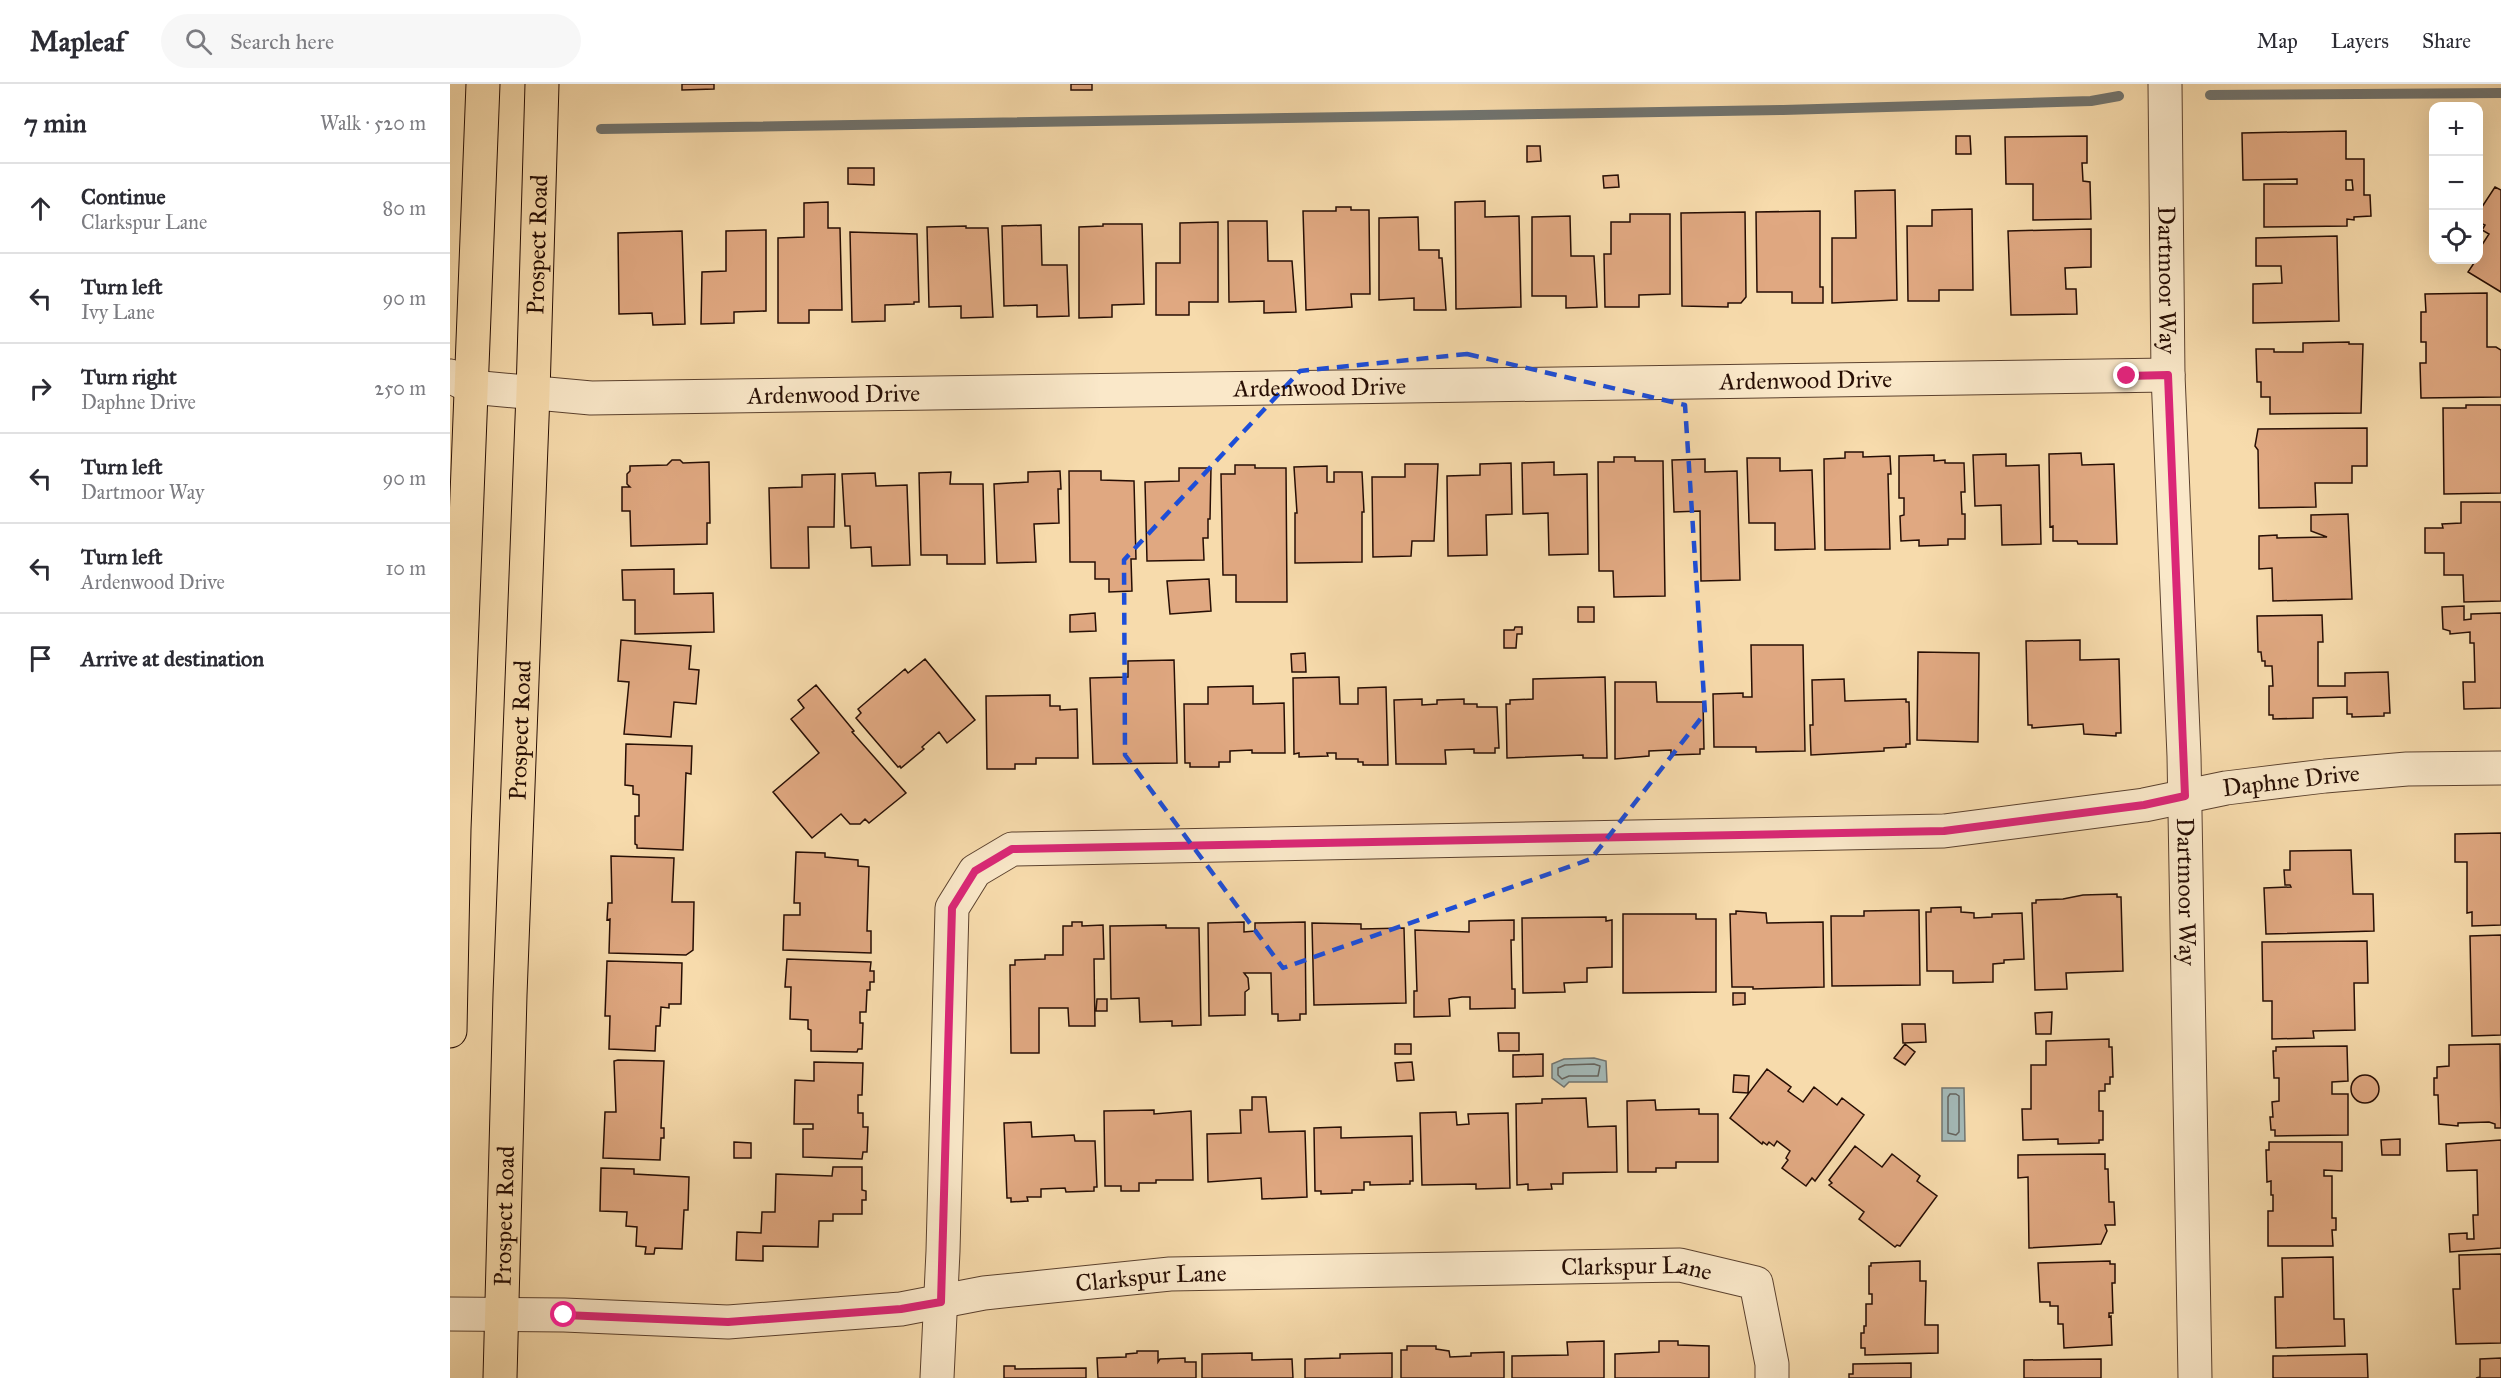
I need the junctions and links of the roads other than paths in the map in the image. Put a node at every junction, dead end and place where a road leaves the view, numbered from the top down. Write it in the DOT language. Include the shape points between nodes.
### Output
graph roads {
  1 [pos="483,84"];
  2 [pos="542,84"];
  3 [pos="2165,84"];
  4 [pos="2168,375"];
  5 [pos="457,386"];
  6 [pos="533,393"];
  7 [pos="2501,768"];
  8 [pos="2185,796"];
  9 [pos="450,1031"];
  10 [pos="941,1302"];
  11 [pos="450,1314"];
  12 [pos="502,1315"];
  13 [pos="500,1378"];
  14 [pos="937,1378"];
  15 [pos="1772,1378"];
  16 [pos="2195,1378"];
  1 -- 5 [label="main road"];
  2 -- 6 [label="main road, Prospect Road"];
  3 -- 4 [label="street, Dartmoor Way"];
  4 -- 6 [label="street, Ardenwood Drive" via="591,398"];
  4 -- 8 [label="street, Dartmoor Way"];
  5 -- 6 [label="street, Ardenwood Drive"];
  5 -- 9 [label="main road"];
  6 -- 12 [label="main road, Prospect Road"];
  7 -- 8 [label="street, Daphne Drive" via="2407,769 2325,776"];
  8 -- 10 [label="street, Daphne Drive" via="2144,805 1944,831 1012,849 975,871 952,908"];
  8 -- 16 [label="street, Dartmoor Way"];
  10 -- 12 [label="street, Clarkspur Lane" via="901,1309 728,1322"];
  10 -- 14 [label="street"];
  10 -- 15 [label="street, Clarkspur Lane" via="984,1293 1170,1274 1680,1265 1756,1283"];
  11 -- 12 [label="street, Clarkspur Lane"];
  12 -- 13 [label="main road, Prospect Road"];
}
